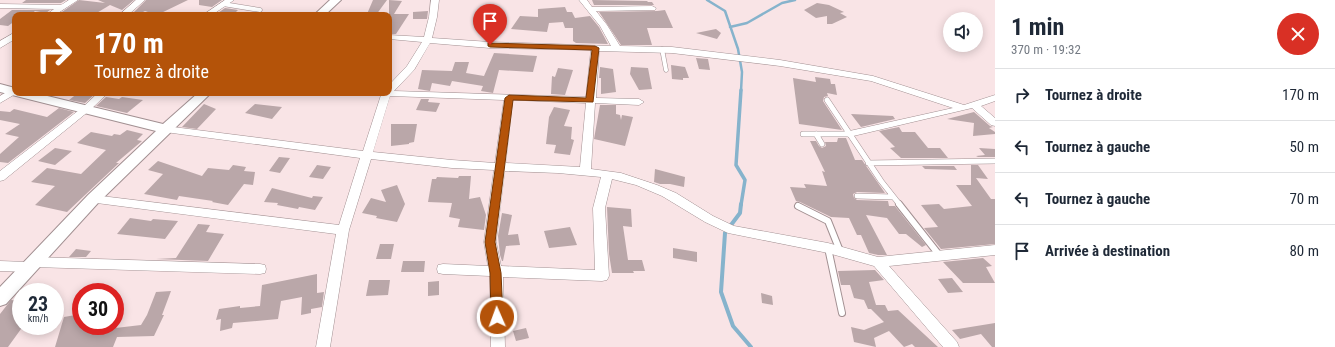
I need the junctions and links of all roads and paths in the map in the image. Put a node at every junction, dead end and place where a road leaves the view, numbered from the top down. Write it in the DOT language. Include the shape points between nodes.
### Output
graph roads {
  1 [pos="74,0"];
  2 [pos="141,0"];
  3 [pos="336,0"];
  4 [pos="435,0"];
  5 [pos="583,0"];
  6 [pos="226,2"];
  7 [pos="0,6"];
  8 [pos="62,7"];
  9 [pos="652,8"];
  10 [pos="260,10"];
  11 [pos="592,10"];
  12 [pos="54,12"];
  13 [pos="127,12"];
  14 [pos="211,12"];
  15 [pos="322,12"];
  16 [pos="392,37"];
  17 [pos="12,38"];
  18 [pos="427,40"];
  19 [pos="0,45"];
  20 [pos="595,48"];
  21 [pos="618,48"];
  22 [pos="662,49"];
  23 [pos="666,70"];
  24 [pos="392,87"];
  25 [pos="0,88"];
  26 [pos="12,91"];
  27 [pos="392,93"];
  28 [pos="12,94"];
  29 [pos="32,96"];
  30 [pos="101,96"];
  31 [pos="202,96"];
  32 [pos="384,96"];
  33 [pos="509,98"];
  34 [pos="995,98"];
  35 [pos="0,100"];
  36 [pos="827,100"];
  37 [pos="590,101"];
  38 [pos="639,102"];
  39 [pos="969,106"];
  40 [pos="86,109"];
  41 [pos="995,123"];
  42 [pos="165,129"];
  43 [pos="803,134"];
  44 [pos="816,134"];
  45 [pos="849,134"];
  46 [pos="822,144"];
  47 [pos="367,156"];
  48 [pos="995,160"];
  49 [pos="868,163"];
  50 [pos="501,167"];
  51 [pos="585,172"];
  52 [pos="607,175"];
  53 [pos="0,177"];
  54 [pos="857,196"];
  55 [pos="893,197"];
  56 [pos="93,199"];
  57 [pos="798,206"];
  58 [pos="343,230"];
  59 [pos="834,250"];
  60 [pos="995,250"];
  61 [pos="940,256"];
  62 [pos="878,262"];
  63 [pos="31,264"];
  64 [pos="0,266"];
  65 [pos="260,269"];
  66 [pos="443,269"];
  67 [pos="496,273"];
  68 [pos="0,299"];
  69 [pos="842,313"];
  70 [pos="323,347"];
  71 [pos="498,347"];
  72 [pos="952,347"];
  1 -- 8 [label="street"];
  2 -- 13 [label="street"];
  3 -- 15 [label="street"];
  4 -- 18 [label="street" via="434,17"];
  5 -- 11 [label="street"];
  6 -- 10 [label="lane"];
  6 -- 14 [label="street"];
  7 -- 8 [label="street"];
  8 -- 12 [label="street"];
  9 -- 11 [label="street"];
  11 -- 21 [label="street"];
  16 -- 18 [label="street"];
  17 -- 19 [label="street"];
  18 -- 20 [label="street"];
  18 -- 24 [label="street" via="414,65"];
  20 -- 21 [label="street"];
  20 -- 37 [label="street"];
  21 -- 22 [label="street"];
  22 -- 23 [label="lane"];
  22 -- 39 [label="street" via="837,72"];
  25 -- 26 [label="street"];
  27 -- 33 [label="street"];
  28 -- 35 [label="street"];
  29 -- 40 [label="street"];
  30 -- 40 [label="street"];
  31 -- 42 [label="street"];
  32 -- 47 [label="street"];
  33 -- 37 [label="street"];
  33 -- 50 [label="street"];
  34 -- 39 [label="street"];
  36 -- 45 [label="lane"];
  37 -- 38 [label="street"];
  37 -- 51 [label="street"];
  39 -- 41 [label="street"];
  39 -- 45 [label="street"];
  40 -- 42 [label="street"];
  40 -- 53 [label="street"];
  42 -- 47 [label="street"];
  42 -- 56 [label="street"];
  43 -- 44 [label="lane"];
  44 -- 45 [label="lane"];
  44 -- 46 [label="lane"];
  45 -- 49 [label="lane"];
  47 -- 50 [label="street"];
  47 -- 58 [label="street"];
  48 -- 49 [label="lane"];
  49 -- 55 [label="lane"];
  50 -- 51 [label="street"];
  50 -- 67 [label="street" via="490,242"];
  51 -- 52 [label="street"];
  52 -- 59 [label="street" via="650,186 726,228"];
  52 -- 67 [label="street" via="599,208 602,276"];
  54 -- 55 [label="lane"];
  55 -- 61 [label="lane"];
  56 -- 58 [label="street"];
  56 -- 63 [label="street"];
  57 -- 59 [label="lane" via="828,221"];
  58 -- 70 [label="street"];
  59 -- 62 [label="street"];
  59 -- 69 [label="lane"];
  60 -- 61 [label="street"];
  61 -- 62 [label="street"];
  62 -- 72 [label="street"];
  63 -- 64 [label="street"];
  63 -- 65 [label="street"];
  63 -- 68 [label="street"];
  66 -- 67 [label="street"];
  67 -- 71 [label="street"];
}
